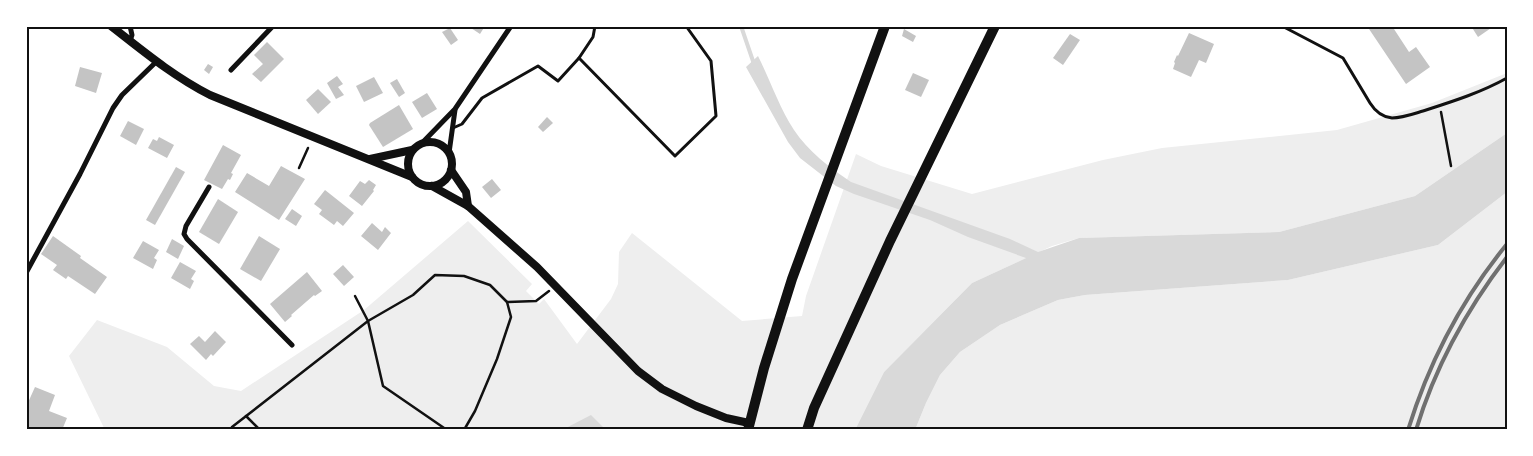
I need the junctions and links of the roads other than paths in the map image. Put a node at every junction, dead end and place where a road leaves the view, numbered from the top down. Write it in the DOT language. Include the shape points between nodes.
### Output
graph roads {
  1 [pos="111,26"];
  2 [pos="130,26"];
  3 [pos="273,26"];
  4 [pos="511,26"];
  5 [pos="595,26"];
  6 [pos="686,26"];
  7 [pos="885,26"];
  8 [pos="995,26"];
  9 [pos="1282,26"];
  10 [pos="130,41"];
  11 [pos="579,58"];
  12 [pos="156,62"];
  13 [pos="231,70"];
  14 [pos="1507,78"];
  15 [pos="455,109"];
  16 [pos="452,128"];
  17 [pos="422,143"];
  18 [pos="412,150"];
  19 [pos="449,153"];
  20 [pos="369,160"];
  21 [pos="451,170"];
  22 [pos="412,177"];
  23 [pos="432,186"];
  24 [pos="209,187"];
  25 [pos="468,206"];
  26 [pos="26,273"];
  27 [pos="292,345"];
  28 [pos="749,427"];
  29 [pos="807,430"];
  1 -- 10 [label="street"];
  2 -- 10 [label="street"];
  3 -- 13 [label="street"];
  4 -- 15 [label="street"];
  5 -- 11 [label="lane" via="593,37"];
  6 -- 11 [label="lane" via="712,61 716,116 674,156"];
  7 -- 28 [label="main road" via="823,192 764,368"];
  8 -- 29 [label="main road" via="890,241"];
  9 -- 14 [label="lane" via="1343,58 1370,103 1381,114 1393,118 1459,100"];
  10 -- 12 [label="street"];
  11 -- 16 [label="lane" via="558,81 538,66 482,98 462,124"];
  12 -- 20 [label="street" via="210,96"];
  12 -- 26 [label="street" via="113,108"];
  15 -- 16 [label="street"];
  15 -- 17 [label="street"];
  16 -- 19 [label="street"];
  17 -- 18 [label="street"];
  17 -- 19 [label="street" via="440,144"];
  18 -- 20 [label="street"];
  18 -- 22 [label="street" via="407,164"];
  19 -- 21 [label="street"];
  20 -- 22 [label="street"];
  21 -- 23 [label="street" via="444,181"];
  21 -- 25 [label="street" via="466,192"];
  22 -- 23 [label="street" via="421,184"];
  23 -- 25 [label="street"];
  24 -- 27 [label="street" via="184,234"];
  25 -- 28 [label="street" via="537,267 638,371 662,389"];
}
